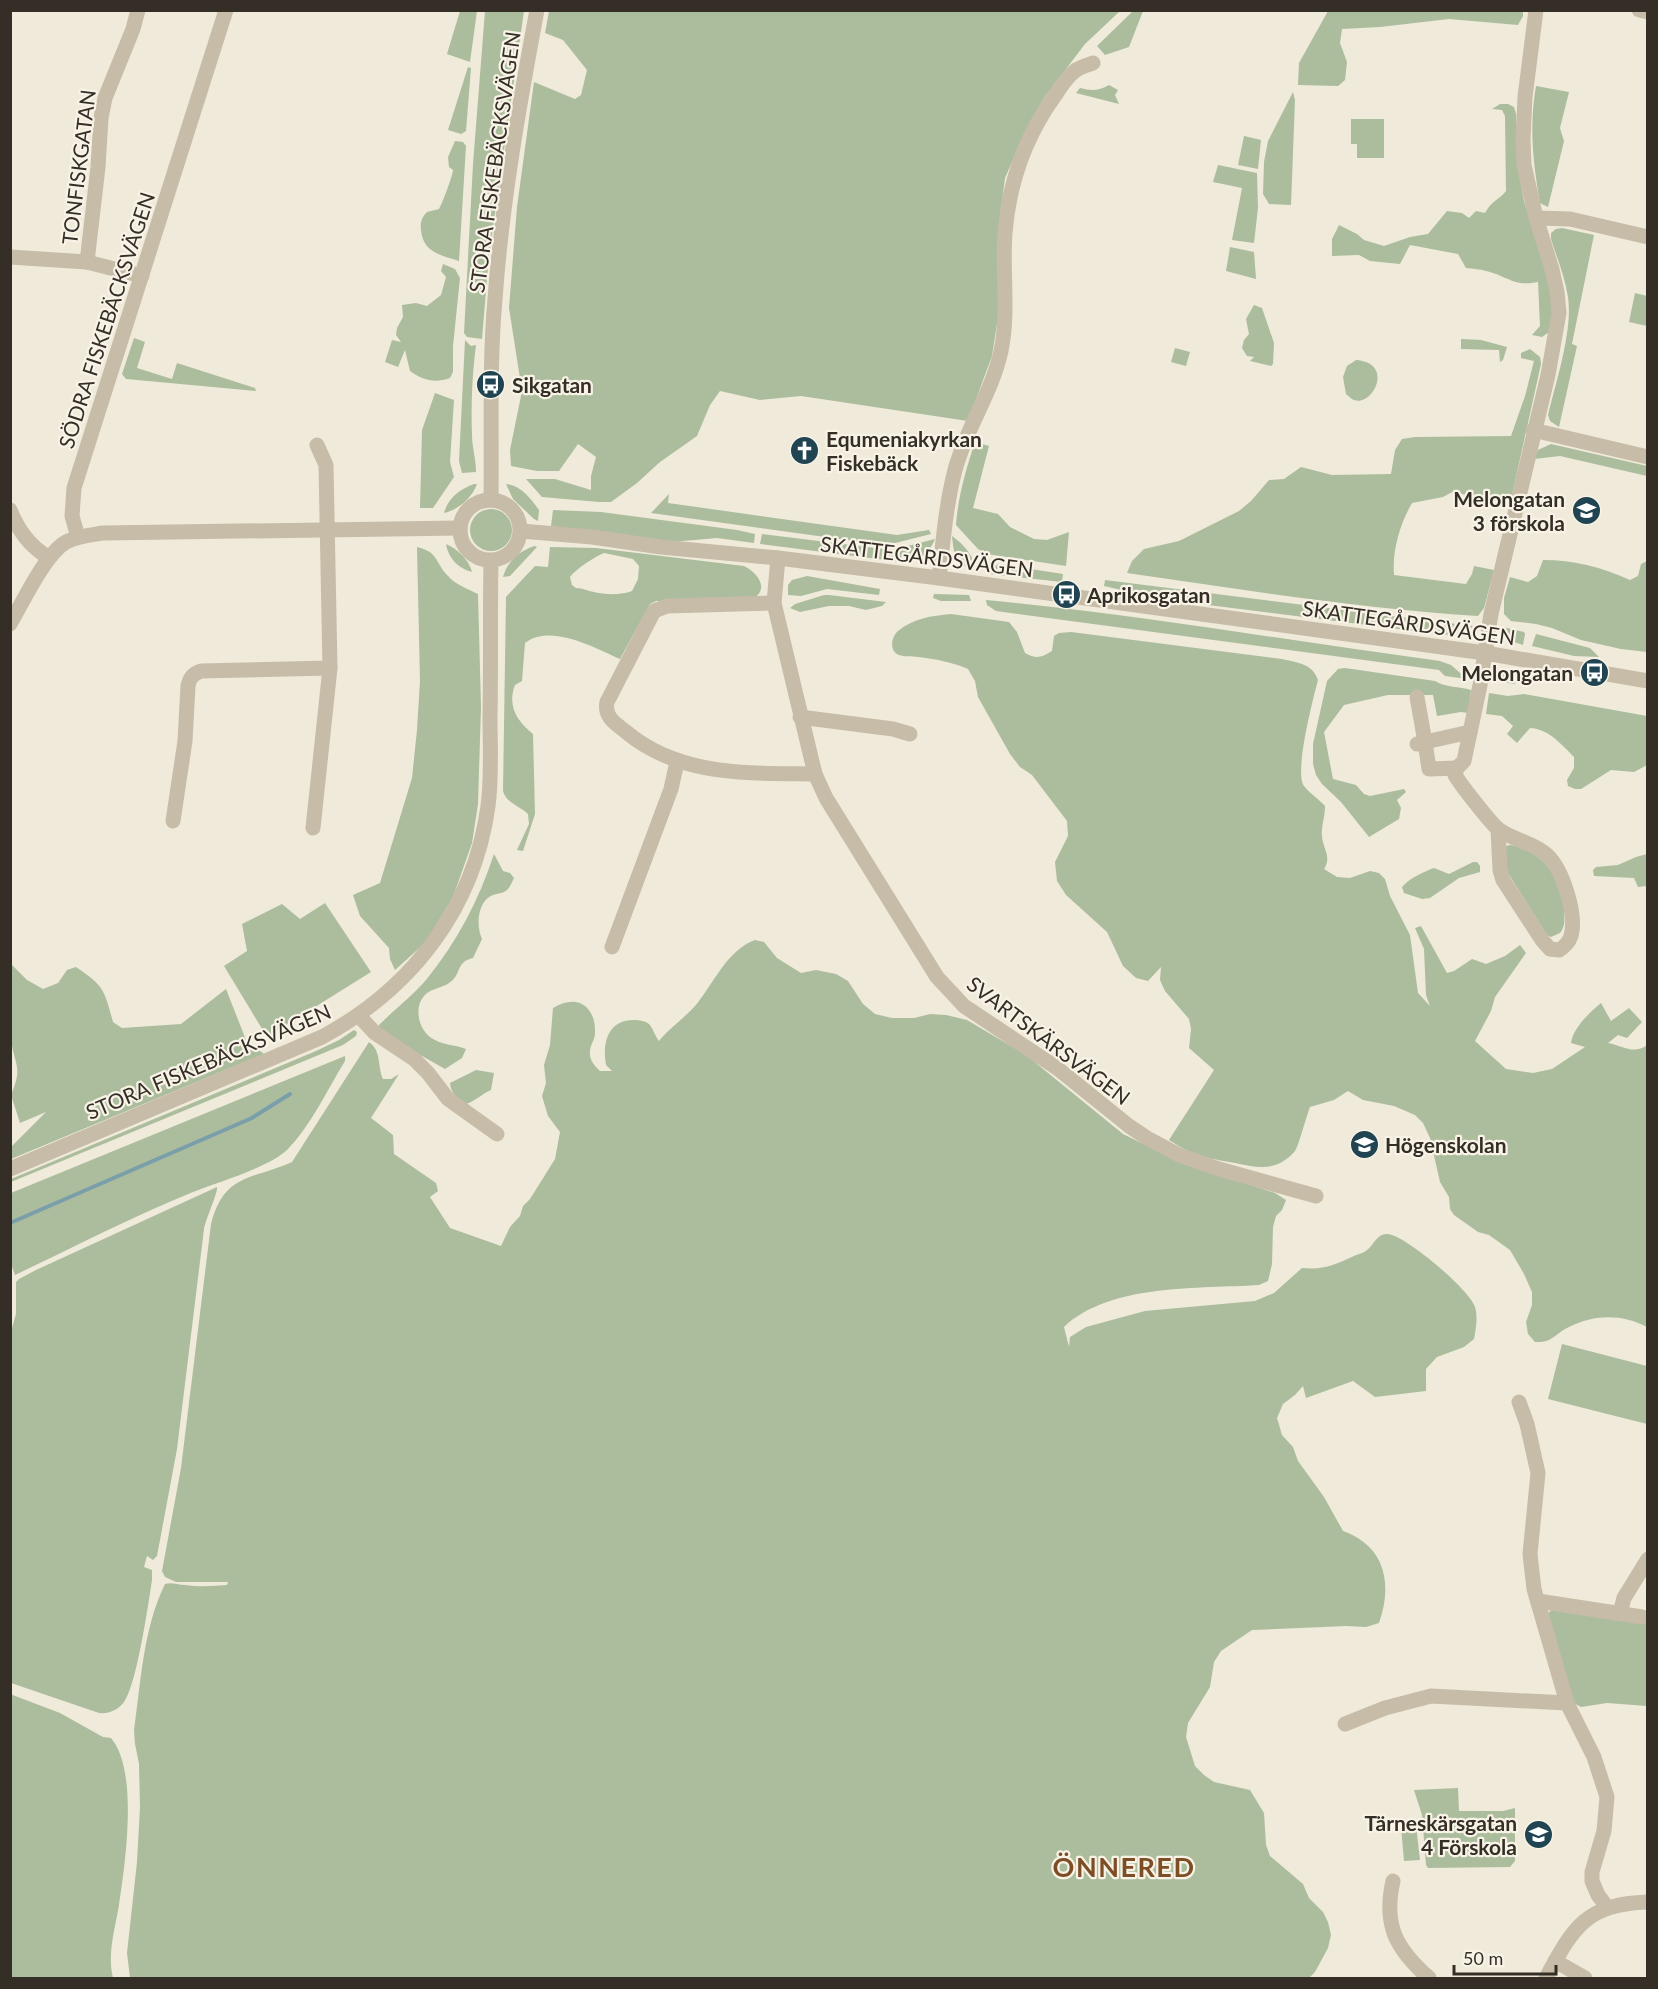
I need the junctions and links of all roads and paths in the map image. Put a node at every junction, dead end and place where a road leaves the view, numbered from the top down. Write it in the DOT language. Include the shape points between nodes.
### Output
graph roads {
  1 [pos="138,10"];
  2 [pos="226,10"];
  3 [pos="537,10"];
  4 [pos="1536,10"];
  5 [pos="1640,10"];
  6 [pos="1647,12"];
  7 [pos="1093,63"];
  8 [pos="1536,218"];
  9 [pos="1647,237"];
  10 [pos="10,257"];
  11 [pos="87,262"];
  12 [pos="142,276"];
  13 [pos="1533,430"];
  14 [pos="317,445"];
  15 [pos="1647,457"];
  16 [pos="491,500"];
  17 [pos="10,510"];
  18 [pos="460,528"];
  19 [pos="327,529"];
  20 [pos="521,531"];
  21 [pos="78,537"];
  22 [pos="49,558"];
  23 [pos="778,558"];
  24 [pos="490,561"];
  25 [pos="939,578"];
  26 [pos="774,603"];
  27 [pos="10,624"];
  28 [pos="1485,654"];
  29 [pos="330,668"];
  30 [pos="1647,681"];
  31 [pos="1417,697"];
  32 [pos="800,717"];
  33 [pos="1470,732"];
  34 [pos="910,734"];
  35 [pos="1421,743"];
  36 [pos="677,762"];
  37 [pos="1457,768"];
  38 [pos="815,774"];
  39 [pos="173,821"];
  40 [pos="313,828"];
  41 [pos="1498,829"];
  42 [pos="612,947"];
  43 [pos="359,1016"];
  44 [pos="497,1134"];
  45 [pos="10,1169"];
  46 [pos="1316,1196"];
  47 [pos="1519,1402"];
  48 [pos="1647,1559"];
  49 [pos="1538,1601"];
  50 [pos="1620,1613"];
  51 [pos="1641,1617"];
  52 [pos="1567,1703"];
  53 [pos="1345,1724"];
  54 [pos="1393,1881"];
  55 [pos="1647,1902"];
  56 [pos="1607,1907"];
  57 [pos="1555,1961"];
  58 [pos="1429,1978"];
  59 [pos="1546,1978"];
  60 [pos="1585,1978"];
  1 -- 11 [label="street, TONFISKGATAN" via="105,98"];
  2 -- 12 [label="street, SÖDRA FISKEBÄCKSVÄGEN"];
  3 -- 16 [label="street, STORA FISKEBÄCKSVÄGEN" via="511,157 494,301"];
  4 -- 8 [label="street" via="1523,139 1528,189"];
  5 -- 6 [label="street"];
  7 -- 25 [label="street" via="1076,70 1051,100 1017,171 1005,234 1006,307 1001,351 955,470"];
  8 -- 9 [label="street" via="1570,219"];
  8 -- 13 [label="street" via="1552,269 1559,313"];
  10 -- 11 [label="street"];
  11 -- 12 [label="street"];
  12 -- 21 [label="street, SÖDRA FISKEBÄCKSVÄGEN" via="74,488 72,516"];
  13 -- 15 [label="street"];
  13 -- 28 [label="street"];
  14 -- 19 [label="street" via="326,465"];
  16 -- 18 [label="street" via="470,507"];
  16 -- 20 [label="street" via="511,507"];
  17 -- 22 [label="street" via="24,536"];
  18 -- 19 [label="street"];
  18 -- 24 [label="street" via="462,542 471,554"];
  19 -- 21 [label="street" via="103,532"];
  19 -- 29 [label="street"];
  20 -- 23 [label="street, SKATTEGÅRDSVÄGEN"];
  20 -- 24 [label="street" via="514,550 506,557"];
  21 -- 22 [label="street"];
  22 -- 27 [label="street"];
  23 -- 25 [label="street, SKATTEGÅRDSVÄGEN"];
  23 -- 26 [label="street, SVARTSKÄRSVÄGEN"];
  24 -- 43 [label="street, STORA FISKEBÄCKSVÄGEN" via="490,765 482,838 468,879 439,934 401,981"];
  25 -- 28 [label="street, SKATTEGÅRDSVÄGEN"];
  26 -- 32 [label="street, SVARTSKÄRSVÄGEN"];
  26 -- 36 [label="street" via="667,606 654,611 648,620 606,709 610,719 638,742"];
  28 -- 30 [label="street, SKATTEGÅRDSVÄGEN"];
  28 -- 33 [label="street"];
  29 -- 39 [label="street" via="193,674 188,686 186,741"];
  29 -- 40 [label="street"];
  31 -- 35 [label="street"];
  32 -- 34 [label="street"];
  32 -- 38 [label="street, SVARTSKÄRSVÄGEN"];
  33 -- 35 [label="street"];
  33 -- 37 [label="street" via="1464,761"];
  35 -- 37 [label="street" via="1429,769"];
  36 -- 38 [label="street" via="750,773"];
  36 -- 42 [label="street" via="671,789"];
  37 -- 41 [label="street" via="1456,778"];
  38 -- 46 [label="street, SVARTSKÄRSVÄGEN" via="937,978 964,1006 1057,1068 1147,1138 1219,1169"];
  41 -- 41 [label="street" via="1503,880 1542,940 1550,949 1559,950 1570,939 1572,928 1565,886 1557,868 1534,846"];
  43 -- 44 [label="street" via="375,1033 414,1059 448,1099"];
  43 -- 45 [label="street, STORA FISKEBÄCKSVÄGEN" via="305,1045"];
  47 -- 49 [label="street" via="1538,1473 1530,1554"];
  48 -- 50 [label="street" via="1624,1598"];
  49 -- 50 [label="street"];
  49 -- 52 [label="street"];
  50 -- 51 [label="street"];
  52 -- 53 [label="street" via="1431,1696"];
  52 -- 56 [label="street" via="1594,1757 1607,1797 1592,1881"];
  54 -- 58 [label="street" via="1389,1909 1392,1933"];
  55 -- 56 [label="street"];
  56 -- 57 [label="street" via="1584,1921"];
  57 -- 59 [label="street"];
  57 -- 60 [label="street"];
}
